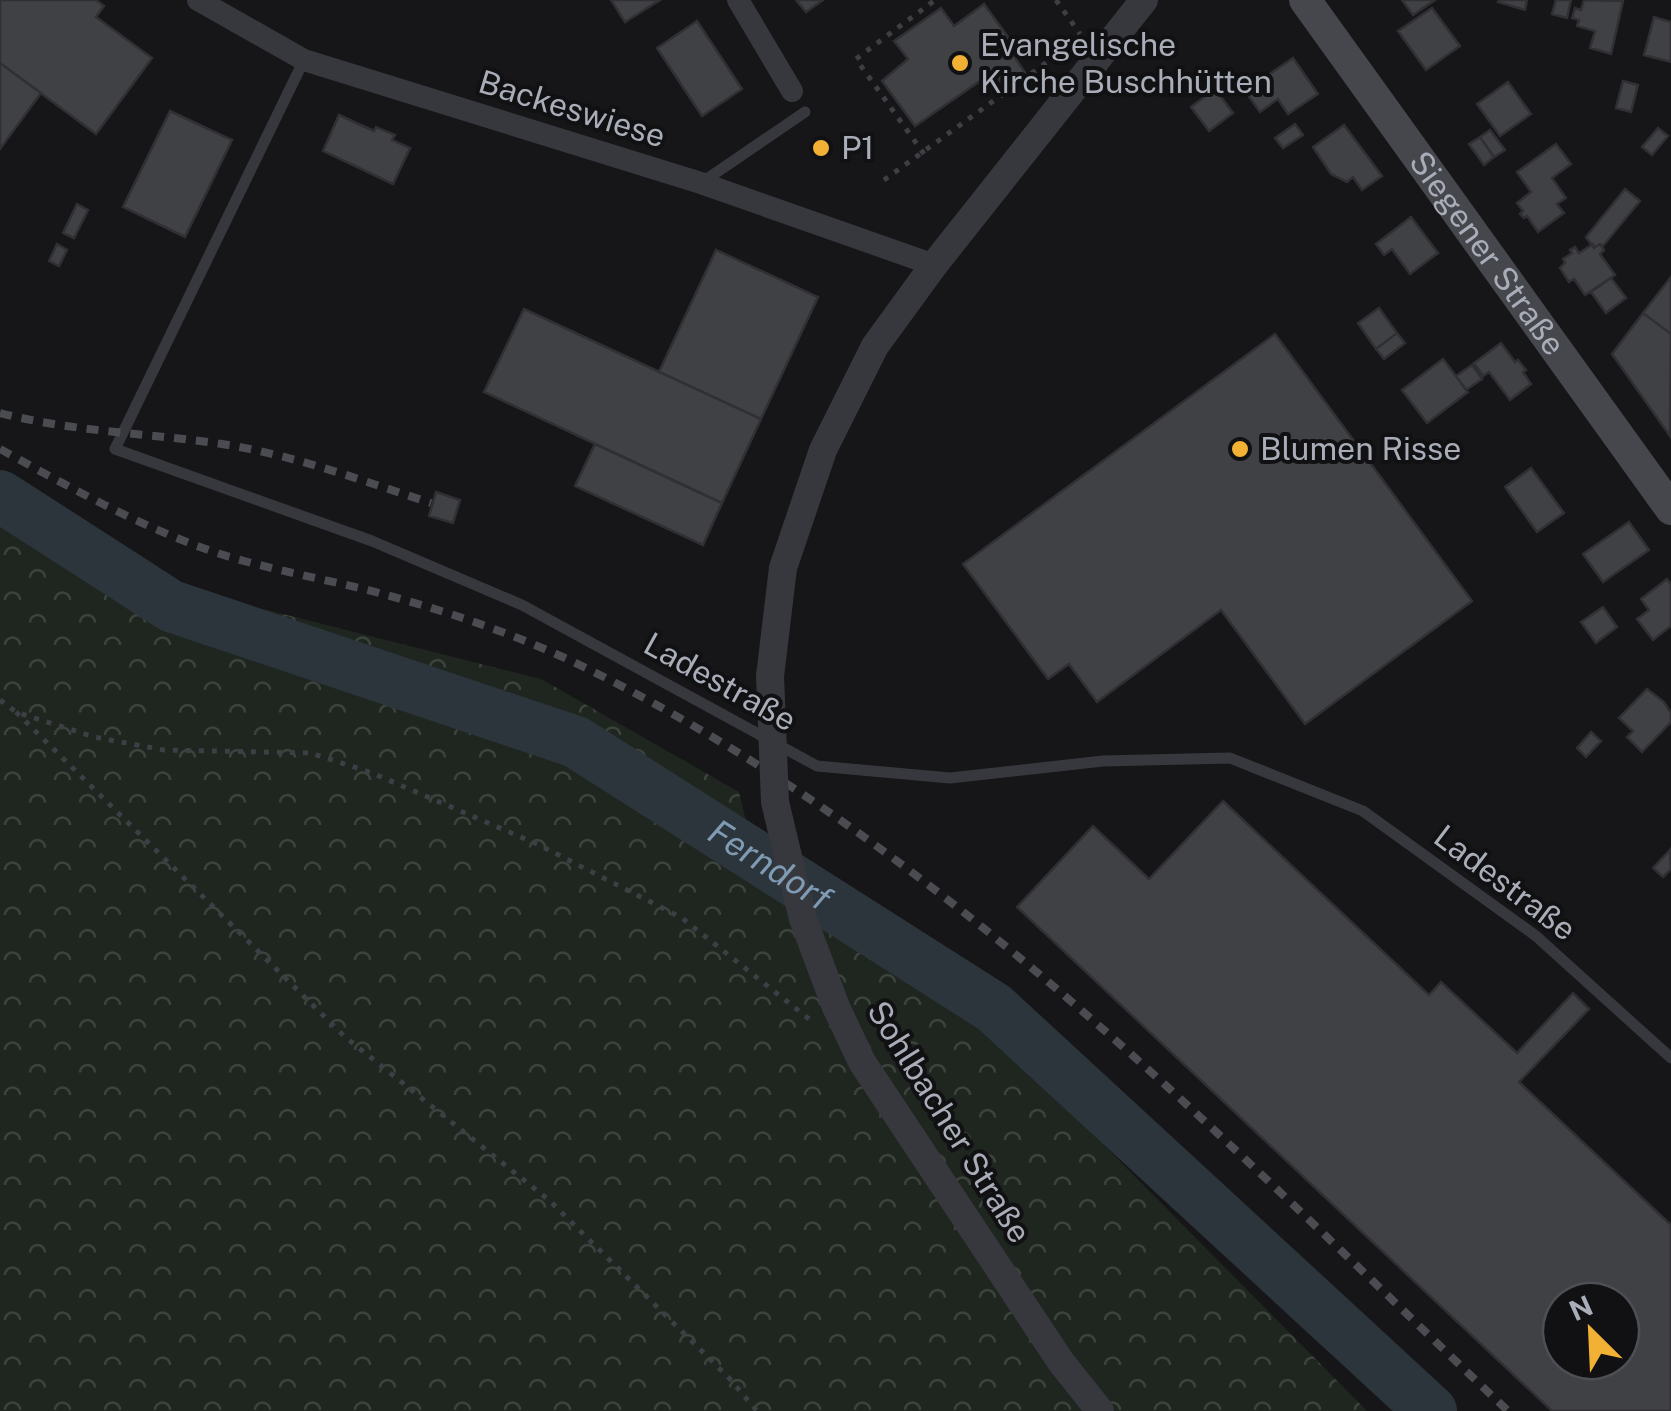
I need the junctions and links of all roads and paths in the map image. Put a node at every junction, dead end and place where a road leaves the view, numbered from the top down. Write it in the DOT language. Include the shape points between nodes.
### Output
graph roads {
  1 [pos="198,0"];
  2 [pos="738,0"];
  3 [pos="936,0"];
  4 [pos="1056,0"];
  5 [pos="1144,0"];
  6 [pos="1305,0"];
  7 [pos="304,60"];
  8 [pos="792,92"];
  9 [pos="806,112"];
  10 [pos="924,154"];
  11 [pos="884,180"];
  12 [pos="700,183"];
  13 [pos="934,264"];
  14 [pos="1671,509"];
  15 [pos="0,700"];
  16 [pos="16,712"];
  17 [pos="826,1016"];
  18 [pos="1671,1058"];
  19 [pos="757,1411"];
  20 [pos="1100,1411"];
  1 -- 7 [label="street, Backeswiese"];
  2 -- 8 [label="street"];
  3 -- 10 [label="path" via="856,58"];
  4 -- 10 [label="path" via="1082,36"];
  5 -- 13 [label="street, Sohlbacher Straße"];
  6 -- 14 [label="main road, Siegener Straße"];
  7 -- 12 [label="street, Backeswiese"];
  7 -- 18 [label="lane, Ladestraße" via="115,449 372,541 522,605 817,766 950,778 1104,761 1230,758 1363,811 1536,936"];
  9 -- 12 [label="lane"];
  10 -- 11 [label="path"];
  12 -- 13 [label="street, Backeswiese"];
  13 -- 17 [label="street, Sohlbacher Straße, bridge" via="875,346 823,450 783,568 770,676 775,802"];
  15 -- 16 [label="path"];
  16 -- 17 [label="path" via="164,750 311,753 372,773 537,844 682,918"];
  16 -- 19 [label="path" via="344,1036 550,1201"];
  17 -- 20 [label="street, Sohlbacher Straße"];
}
